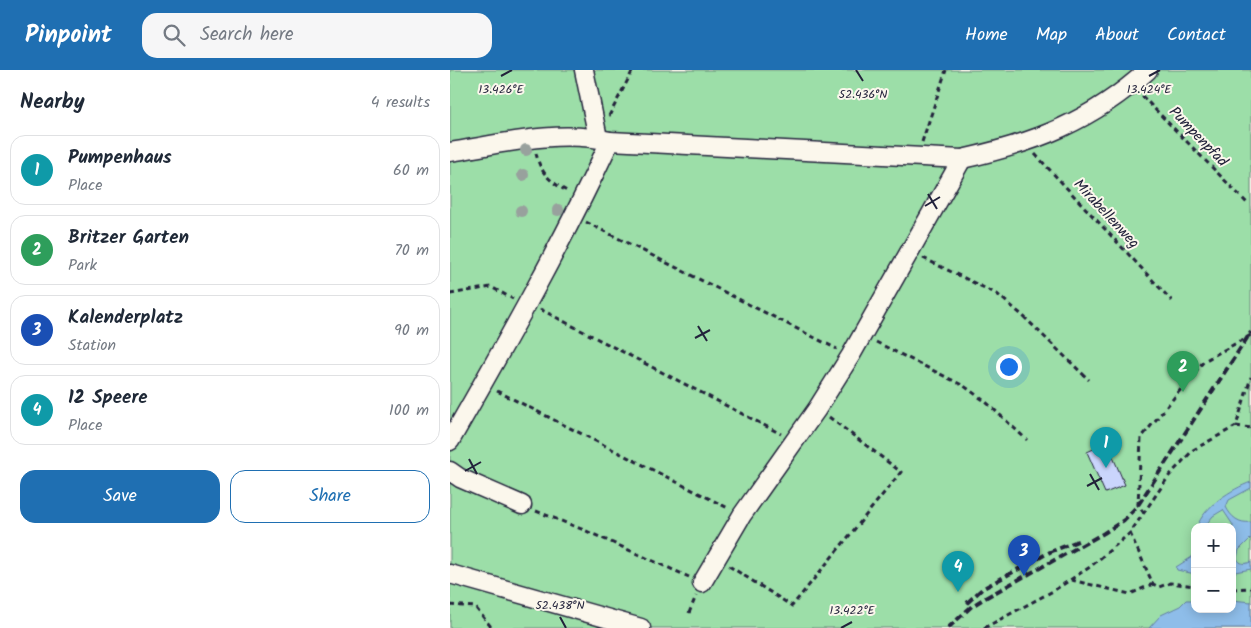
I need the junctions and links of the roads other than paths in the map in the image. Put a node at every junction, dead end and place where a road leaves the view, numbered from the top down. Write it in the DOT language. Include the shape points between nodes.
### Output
graph roads {
  1 [pos="584,70"];
  2 [pos="1148,70"];
  3 [pos="604,140"];
  4 [pos="450,152"];
  5 [pos="962,159"];
  6 [pos="450,441"];
  7 [pos="450,470"];
  8 [pos="522,505"];
  9 [pos="450,574"];
  10 [pos="702,583"];
  11 [pos="641,628"];
  1 -- 3 [label="street"];
  2 -- 5 [label="street" via="1092,113 1050,134"];
  3 -- 4 [label="street" via="576,136"];
  3 -- 5 [label="street"];
  3 -- 6 [label="street" via="574,216 528,305"];
  5 -- 10 [label="street" via="851,356 742,515"];
  7 -- 8 [label="street" via="460,478"];
  9 -- 11 [label="street"];
}
